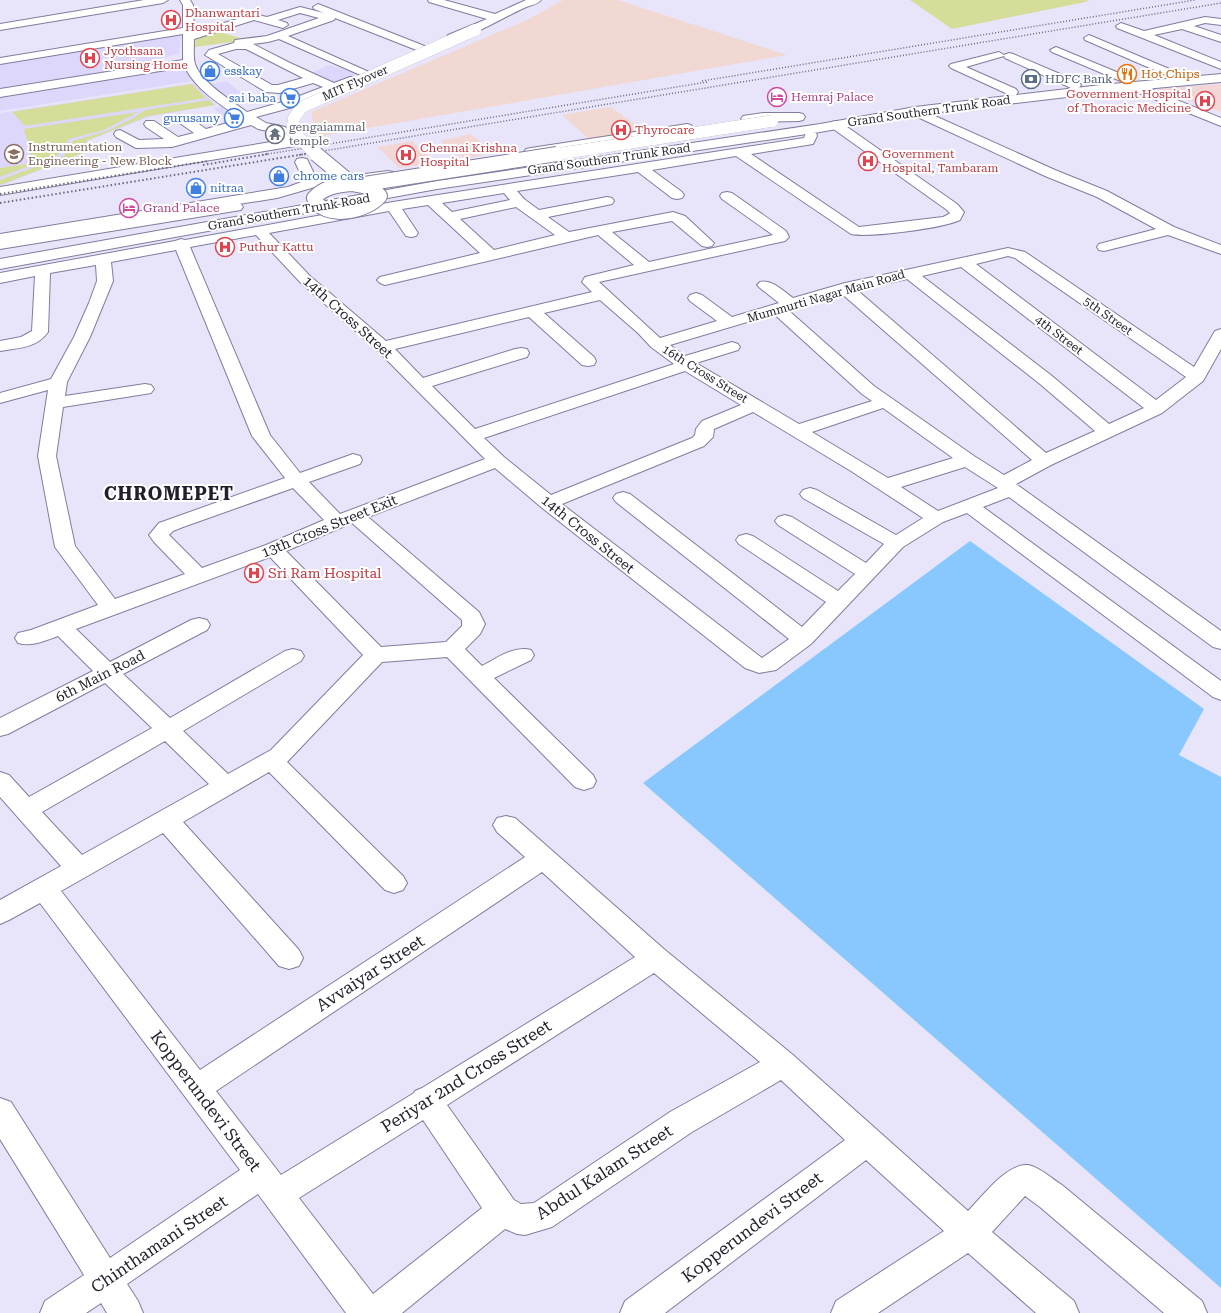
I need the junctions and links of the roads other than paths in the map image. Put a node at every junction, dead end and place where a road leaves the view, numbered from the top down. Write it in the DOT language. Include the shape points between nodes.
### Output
graph roads {
  1 [pos="163,0"];
  2 [pos="185,0"];
  3 [pos="300,0"];
  4 [pos="433,0"];
  5 [pos="535,1"];
  6 [pos="496,18"];
  7 [pos="269,20"];
  8 [pos="1221,22"];
  9 [pos="1121,26"];
  10 [pos="1185,26"];
  11 [pos="0,27"];
  12 [pos="215,28"];
  13 [pos="479,28"];
  14 [pos="300,30"];
  15 [pos="188,33"];
  16 [pos="1142,35"];
  17 [pos="284,38"];
  18 [pos="1089,38"];
  19 [pos="1221,39"];
  20 [pos="262,40"];
  21 [pos="198,49"];
  22 [pos="423,49"];
  23 [pos="1056,50"];
  24 [pos="261,53"];
  25 [pos="0,61"];
  26 [pos="225,62"];
  27 [pos="189,63"];
  28 [pos="286,66"];
  29 [pos="1221,66"];
  30 [pos="1221,72"];
  31 [pos="365,74"];
  32 [pos="249,76"];
  33 [pos="1177,76"];
  34 [pos="1221,78"];
  35 [pos="233,79"];
  36 [pos="314,79"];
  37 [pos="1130,83"];
  38 [pos="1075,86"];
  39 [pos="333,87"];
  40 [pos="1012,92"];
  41 [pos="0,93"];
  42 [pos="915,111"];
  43 [pos="799,117"];
  44 [pos="181,118"];
  45 [pos="254,121"];
  46 [pos="1221,122"];
  47 [pos="150,124"];
  48 [pos="836,125"];
  49 [pos="811,130"];
  50 [pos="120,134"];
  51 [pos="205,134"];
  52 [pos="177,142"];
  53 [pos="739,152"];
  54 [pos="328,161"];
  55 [pos="302,162"];
  56 [pos="484,165"];
  57 [pos="642,168"];
  58 [pos="355,182"];
  59 [pos="507,188"];
  60 [pos="317,189"];
  61 [pos="0,191"];
  62 [pos="677,195"];
  63 [pos="727,196"];
  64 [pos="431,200"];
  65 [pos="608,201"];
  66 [pos="519,202"];
  67 [pos="393,206"];
  68 [pos="366,208"];
  69 [pos="343,212"];
  70 [pos="537,215"];
  71 [pos="449,217"];
  72 [pos="259,230"];
  73 [pos="601,230"];
  74 [pos="1169,230"];
  75 [pos="411,233"];
  76 [pos="566,237"];
  77 [pos="0,238"];
  78 [pos="707,243"];
  79 [pos="181,244"];
  80 [pos="0,245"];
  81 [pos="1104,247"];
  82 [pos="1221,250"];
  83 [pos="0,252"];
  84 [pos="491,255"];
  85 [pos="1020,255"];
  86 [pos="103,259"];
  87 [pos="963,261"];
  88 [pos="0,264"];
  89 [pos="645,266"];
  90 [pos="43,270"];
  91 [pos="0,272"];
  92 [pos="909,272"];
  93 [pos="0,278"];
  94 [pos="384,280"];
  95 [pos="765,285"];
  96 [pos="845,288"];
  97 [pos="604,294"];
  98 [pos="696,298"];
  99 [pos="785,307"];
  100 [pos="532,311"];
  101 [pos="730,323"];
  102 [pos="1221,334"];
  103 [pos="657,344"];
  104 [pos="0,346"];
  105 [pos="383,347"];
  106 [pos="732,347"];
  107 [pos="521,353"];
  108 [pos="588,361"];
  109 [pos="685,364"];
  110 [pos="1196,377"];
  111 [pos="58,382"];
  112 [pos="420,384"];
  113 [pos="145,389"];
  114 [pos="0,398"];
  115 [pos="55,403"];
  116 [pos="879,404"];
  117 [pos="755,405"];
  118 [pos="1156,409"];
  119 [pos="798,431"];
  120 [pos="1107,432"];
  121 [pos="473,436"];
  122 [pos="353,460"];
  123 [pos="967,460"];
  124 [pos="497,461"];
  125 [pos="1044,461"];
  126 [pos="296,480"];
  127 [pos="886,485"];
  128 [pos="1008,486"];
  129 [pos="810,494"];
  130 [pos="623,498"];
  131 [pos="548,503"];
  132 [pos="968,506"];
  133 [pos="936,518"];
  134 [pos="346,519"];
  135 [pos="785,521"];
  136 [pos="746,540"];
  137 [pos="896,543"];
  138 [pos="273,549"];
  139 [pos="868,573"];
  140 [pos="199,576"];
  141 [pos="840,602"];
  142 [pos="111,608"];
  143 [pos="199,625"];
  144 [pos="61,627"];
  145 [pos="26,638"];
  146 [pos="803,638"];
  147 [pos="1221,642"];
  148 [pos="452,649"];
  149 [pos="523,655"];
  150 [pos="293,656"];
  151 [pos="376,656"];
  152 [pos="108,672"];
  153 [pos="479,676"];
  154 [pos="1221,692"];
  155 [pos="0,728"];
  156 [pos="167,730"];
  157 [pos="271,760"];
  158 [pos="0,781"];
  159 [pos="584,781"];
  160 [pos="225,785"];
  161 [pos="26,810"];
  162 [pos="166,819"];
  163 [pos="506,825"];
  164 [pos="544,858"];
  165 [pos="78,869"];
  166 [pos="394,883"];
  167 [pos="44,888"];
  168 [pos="0,913"];
  169 [pos="289,958"];
  170 [pos="655,958"];
  171 [pos="783,1064"];
  172 [pos="196,1088"];
  173 [pos="426,1100"];
  174 [pos="0,1112"];
  175 [pos="867,1141"];
  176 [pos="269,1184"];
  177 [pos="503,1212"];
  178 [pos="969,1233"];
  179 [pos="106,1280"];
  180 [pos="643,1311"];
  181 [pos="57,1313"];
  182 [pos="126,1313"];
  183 [pos="367,1313"];
  184 [pos="376,1313"];
  185 [pos="848,1313"];
  186 [pos="1062,1313"];
  187 [pos="1190,1313"];
  1 -- 11 [label="street"];
  2 -- 15 [label="street" via="188,5"];
  3 -- 22 [label="street"];
  4 -- 6 [label="street"];
  5 -- 6 [label="street"];
  5 -- 13 [label="street" via="528,7"];
  6 -- 13 [label="street"];
  7 -- 12 [label="street" via="254,16"];
  7 -- 14 [label="street"];
  7 -- 14 [label="street" via="300,10 330,18"];
  8 -- 10 [label="street" via="1205,20"];
  9 -- 16 [label="street"];
  10 -- 16 [label="street"];
  10 -- 19 [label="street"];
  12 -- 15 [label="street"];
  12 -- 20 [label="street"];
  13 -- 22 [label="street"];
  13 -- 45 [label="street" via="482,32 301,113"];
  13 -- 54 [label="street, MIT Flyover, bridge" via="302,108 293,116 292,131"];
  14 -- 20 [label="street"];
  15 -- 21 [label="street"];
  15 -- 25 [label="street"];
  16 -- 29 [label="street"];
  17 -- 31 [label="street"];
  18 -- 33 [label="street"];
  20 -- 21 [label="street"];
  21 -- 27 [label="street"];
  22 -- 31 [label="street"];
  23 -- 37 [label="street"];
  24 -- 26 [label="street"];
  24 -- 26 [label="street" via="244,45 211,53"];
  24 -- 28 [label="street"];
  26 -- 32 [label="street"];
  27 -- 41 [label="street"];
  27 -- 45 [label="street" via="195,76 212,84 219,97"];
  28 -- 32 [label="street"];
  28 -- 36 [label="street"];
  30 -- 33 [label="street, Grand Southern Trunk Road"];
  31 -- 39 [label="street"];
  32 -- 35 [label="street"];
  32 -- 36 [label="street" via="274,89"];
  33 -- 37 [label="street, Grand Southern Trunk Road"];
  34 -- 37 [label="street, Grand Southern Trunk Road"];
  36 -- 39 [label="street"];
  37 -- 38 [label="street, Grand Southern Trunk Road"];
  37 -- 42 [label="street, Grand Southern Trunk Road"];
  37 -- 46 [label="street"];
  38 -- 40 [label="street, Grand Southern Trunk Road"];
  38 -- 40 [label="street" via="1004,55 955,66"];
  39 -- 45 [label="street" via="277,108"];
  40 -- 49 [label="street, Grand Southern Trunk Road" via="913,104"];
  42 -- 48 [label="street, Grand Southern Trunk Road"];
  42 -- 74 [label="street" via="1102,194"];
  43 -- 49 [label="street"];
  43 -- 56 [label="street" via="763,117 540,149"];
  43 -- 58 [label="street, bridge"];
  44 -- 51 [label="street"];
  45 -- 51 [label="street"];
  45 -- 61 [label="street" via="281,130 290,143"];
  47 -- 52 [label="street"];
  48 -- 49 [label="street, Grand Southern Trunk Road"];
  48 -- 53 [label="street" via="952,207 957,212 955,217 946,221 869,231 856,230"];
  49 -- 53 [label="street" via="808,141"];
  49 -- 56 [label="street, Grand Southern Trunk Road"];
  49 -- 68 [label="street"];
  49 -- 88 [label="street, Grand Southern Trunk Road" via="437,185"];
  50 -- 52 [label="street" via="134,144 140,145"];
  51 -- 52 [label="street"];
  53 -- 57 [label="street"];
  54 -- 58 [label="street, MIT Flyover, bridge"];
  54 -- 60 [label="street" via="329,179"];
  55 -- 60 [label="street"];
  56 -- 58 [label="street" via="365,178"];
  56 -- 83 [label="street, Grand Southern Trunk Road"];
  57 -- 59 [label="street"];
  57 -- 62 [label="street"];
  58 -- 60 [label="street"];
  58 -- 68 [label="street, bridge" via="379,192 378,200"];
  59 -- 64 [label="street"];
  59 -- 66 [label="street"];
  60 -- 69 [label="street, bridge" via="314,202 318,206"];
  60 -- 77 [label="street" via="293,190"];
  60 -- 80 [label="street"];
  63 -- 89 [label="street, 16th Cross Street" via="782,236"];
  64 -- 67 [label="street"];
  64 -- 71 [label="street"];
  65 -- 70 [label="street"];
  66 -- 70 [label="street"];
  66 -- 71 [label="street"];
  67 -- 72 [label="street"];
  67 -- 75 [label="street"];
  68 -- 69 [label="street, bridge"];
  69 -- 91 [label="street, bridge"];
  70 -- 76 [label="street"];
  71 -- 84 [label="street"];
  72 -- 79 [label="street"];
  72 -- 105 [label="street, 14th Cross Street" via="305,279"];
  73 -- 76 [label="street"];
  73 -- 78 [label="street" via="673,216 680,219"];
  73 -- 89 [label="street"];
  74 -- 81 [label="street"];
  74 -- 82 [label="street"];
  76 -- 84 [label="street"];
  79 -- 86 [label="street"];
  79 -- 126 [label="street" via="261,436"];
  84 -- 94 [label="street"];
  85 -- 87 [label="street, Mummurti Nagar Main Road" via="1008,252"];
  85 -- 110 [label="street, 5th Street"];
  86 -- 90 [label="street"];
  86 -- 111 [label="street" via="105,281 97,303"];
  87 -- 92 [label="street, Mummurti Nagar Main Road"];
  87 -- 118 [label="street, 4th Street"];
  89 -- 97 [label="street, 16th Cross Street" via="590,280"];
  90 -- 93 [label="street"];
  90 -- 104 [label="street" via="40,332 32,339"];
  92 -- 96 [label="street, Mummurti Nagar Main Road"];
  92 -- 120 [label="street" via="1046,380"];
  95 -- 99 [label="street"];
  96 -- 99 [label="street, Mummurti Nagar Main Road"];
  96 -- 125 [label="street"];
  97 -- 100 [label="street"];
  97 -- 103 [label="street, 16th Cross Street"];
  98 -- 101 [label="street"];
  99 -- 101 [label="street, Mummurti Nagar Main Road"];
  99 -- 123 [label="street" via="868,390"];
  100 -- 105 [label="street"];
  100 -- 108 [label="street"];
  101 -- 103 [label="street, Mummurti Nagar Main Road"];
  102 -- 110 [label="street"];
  103 -- 109 [label="street, 16th Cross Street"];
  105 -- 112 [label="street, 14th Cross Street"];
  106 -- 109 [label="street"];
  107 -- 112 [label="street"];
  109 -- 117 [label="street, 16th Cross Street"];
  109 -- 121 [label="street"];
  110 -- 118 [label="street, 14th Cross Street"];
  111 -- 114 [label="street"];
  111 -- 115 [label="street"];
  112 -- 121 [label="street, 14th Cross Street"];
  113 -- 115 [label="street"];
  115 -- 142 [label="street" via="47,456 66,547"];
  116 -- 119 [label="street"];
  117 -- 119 [label="street, 16th Cross Street"];
  117 -- 131 [label="street" via="708,425 704,437 698,442"];
  118 -- 120 [label="street, 14th Cross Street"];
  119 -- 127 [label="street, 16th Cross Street"];
  120 -- 125 [label="street, 14th Cross Street"];
  121 -- 124 [label="street, 14th Cross Street"];
  122 -- 126 [label="street"];
  123 -- 127 [label="street"];
  123 -- 128 [label="street"];
  124 -- 131 [label="street, 14th Cross Street"];
  124 -- 134 [label="street, 13th Cross Street Exit"];
  125 -- 128 [label="street, 14th Cross Street"];
  126 -- 134 [label="street"];
  126 -- 140 [label="street" via="176,522 161,531 161,538"];
  127 -- 133 [label="street, 16th Cross Street"];
  128 -- 132 [label="street, 14th Cross Street"];
  128 -- 147 [label="street"];
  129 -- 137 [label="street"];
  130 -- 146 [label="street"];
  131 -- 146 [label="street, 14th Cross Street" via="753,663 759,666 768,665"];
  132 -- 133 [label="street, 14th Cross Street"];
  132 -- 154 [label="street"];
  133 -- 137 [label="street, 14th Cross Street"];
  134 -- 138 [label="street, 13th Cross Street Exit"];
  134 -- 148 [label="street" via="471,617 474,624 472,629"];
  135 -- 139 [label="street"];
  136 -- 141 [label="street"];
  137 -- 139 [label="street, 14th Cross Street"];
  138 -- 140 [label="street, 13th Cross Street Exit"];
  138 -- 151 [label="street"];
  139 -- 141 [label="street, 14th Cross Street"];
  140 -- 142 [label="street, 13th Cross Street Exit"];
  141 -- 146 [label="street, 14th Cross Street"];
  142 -- 144 [label="street, 13th Cross Street Exit"];
  143 -- 152 [label="street, 6th Main Road"];
  144 -- 145 [label="street, 13th Cross Street Exit"];
  144 -- 152 [label="street"];
  148 -- 151 [label="street"];
  148 -- 153 [label="street"];
  149 -- 153 [label="street"];
  150 -- 156 [label="street"];
  151 -- 157 [label="street" via="278,756"];
  152 -- 155 [label="street, 6th Main Road"];
  152 -- 156 [label="street"];
  153 -- 159 [label="street"];
  156 -- 160 [label="street"];
  156 -- 161 [label="street"];
  157 -- 160 [label="street"];
  157 -- 166 [label="street"];
  158 -- 161 [label="street"];
  160 -- 162 [label="street"];
  161 -- 165 [label="street"];
  162 -- 165 [label="street"];
  162 -- 169 [label="street"];
  163 -- 164 [label="street"];
  164 -- 170 [label="street"];
  164 -- 172 [label="street, Avvaiyar Street"];
  165 -- 167 [label="street"];
  167 -- 168 [label="street"];
  167 -- 172 [label="street, Kopperundevi Street"];
  170 -- 171 [label="street"];
  170 -- 173 [label="street, Periyar 2nd Cross Street"];
  171 -- 175 [label="street"];
  171 -- 177 [label="street, Abdul Kalam Street" via="681,1122 541,1216 515,1220"];
  172 -- 176 [label="street, Kopperundevi Street"];
  173 -- 176 [label="street, Periyar 2nd Cross Street"];
  173 -- 177 [label="street"];
  174 -- 179 [label="street"];
  175 -- 178 [label="street"];
  175 -- 180 [label="street, Kopperundevi Street"];
  176 -- 179 [label="street, Chinthamani Street"];
  176 -- 183 [label="street, Kopperundevi Street"];
  177 -- 184 [label="street"];
  178 -- 185 [label="street"];
  178 -- 186 [label="street"];
  178 -- 187 [label="street" via="1019,1181 1028,1180 1051,1196"];
  179 -- 181 [label="street, Chinthamani Street"];
  179 -- 182 [label="street"];
}
